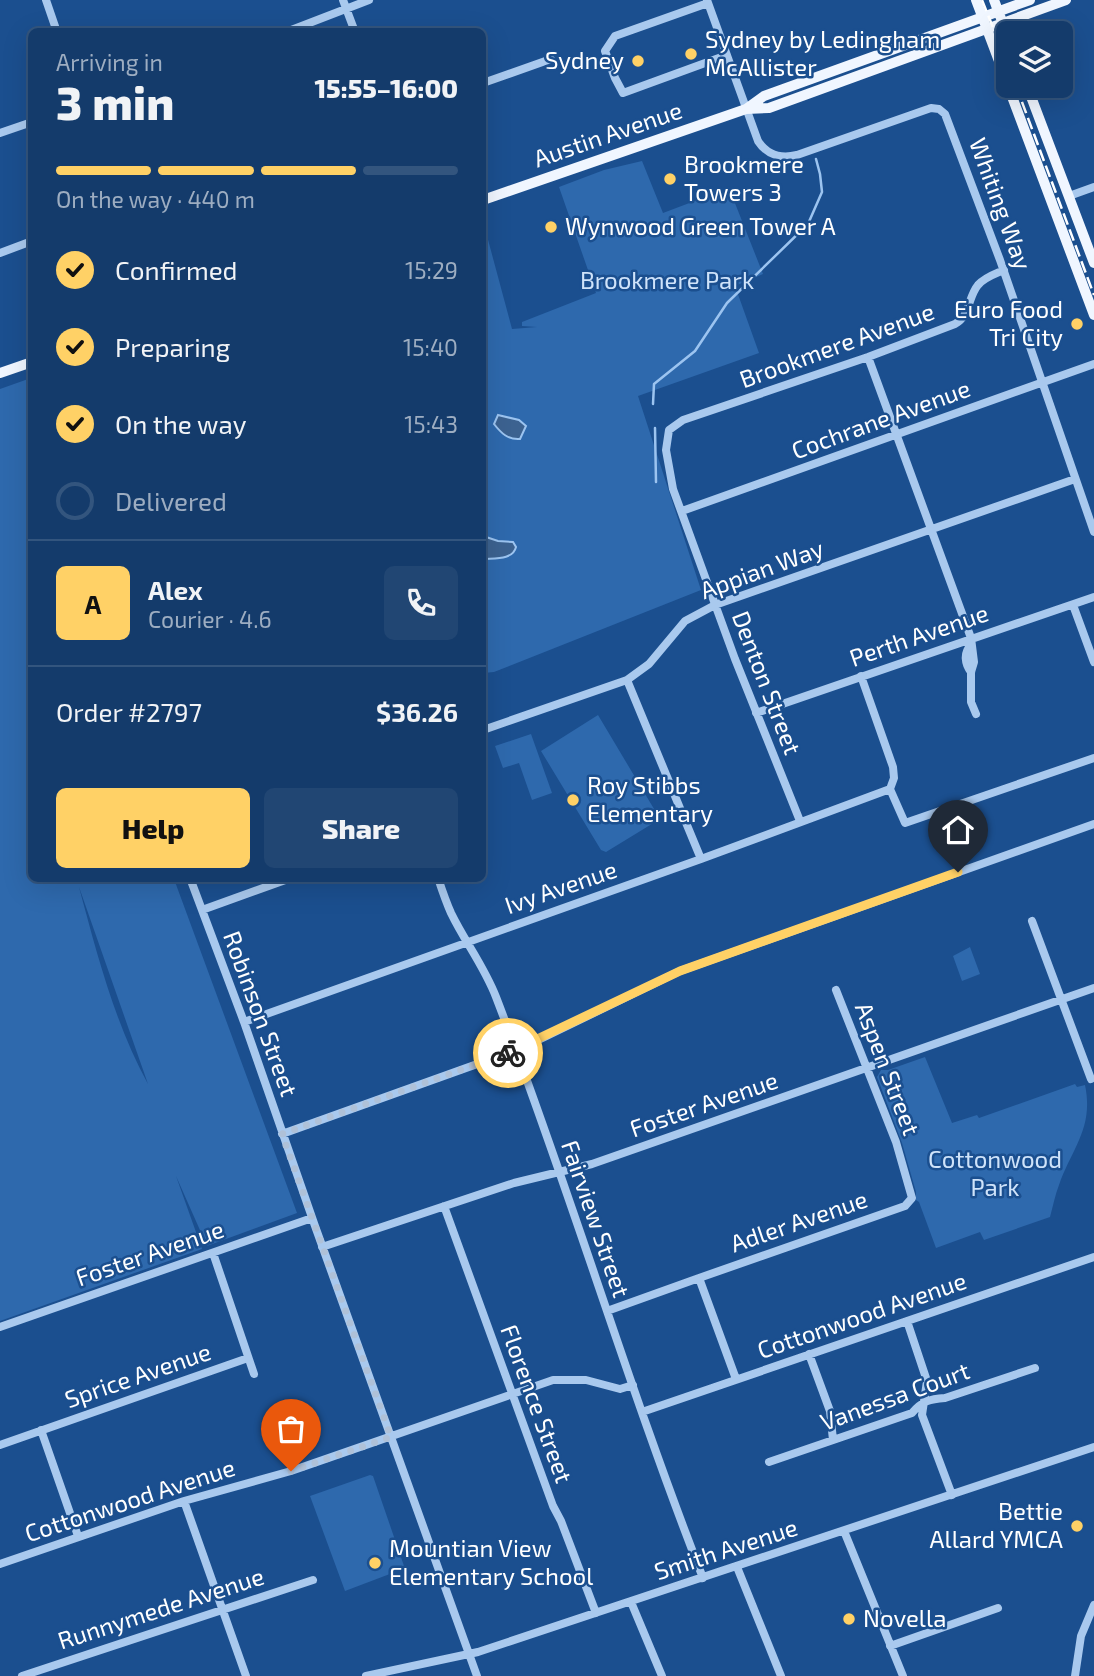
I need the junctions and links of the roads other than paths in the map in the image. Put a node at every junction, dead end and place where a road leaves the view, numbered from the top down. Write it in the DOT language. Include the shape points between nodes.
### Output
graph roads {
  1 [pos="46,0"];
  2 [pos="343,0"];
  3 [pos="369,0"];
  4 [pos="976,0"];
  5 [pos="1030,0"];
  6 [pos="1066,0"];
  7 [pos="707,2"];
  8 [pos="996,6"];
  9 [pos="347,9"];
  10 [pos="982,16"];
  11 [pos="1008,21"];
  12 [pos="996,25"];
  13 [pos="56,28"];
  14 [pos="296,28"];
  15 [pos="354,28"];
  16 [pos="987,28"];
  17 [pos="996,52"];
  18 [pos="727,55"];
  19 [pos="551,59"];
  20 [pos="883,59"];
  21 [pos="486,82"];
  22 [pos="1013,98"];
  23 [pos="1032,98"];
  24 [pos="746,109"];
  25 [pos="28,124"];
  26 [pos="0,134"];
  27 [pos="1094,187"];
  28 [pos="1069,196"];
  29 [pos="486,199"];
  30 [pos="28,243"];
  31 [pos="0,253"];
  32 [pos="1094,263"];
  33 [pos="1004,271"];
  34 [pos="1094,315"];
  35 [pos="868,357"];
  36 [pos="28,363"];
  37 [pos="1094,364"];
  38 [pos="0,373"];
  39 [pos="1043,382"];
  40 [pos="895,435"];
  41 [pos="666,438"];
  42 [pos="1075,479"];
  43 [pos="681,511"];
  44 [pos="932,531"];
  45 [pos="1094,532"];
  46 [pos="1094,597"];
  47 [pos="715,605"];
  48 [pos="1073,605"];
  49 [pos="971,641"];
  50 [pos="1094,662"];
  51 [pos="861,676"];
  52 [pos="627,680"];
  53 [pos="756,713"];
  54 [pos="976,714"];
  55 [pos="486,729"];
  56 [pos="1094,758"];
  57 [pos="890,789"];
  58 [pos="800,821"];
  59 [pos="1094,824"];
  60 [pos="701,859"];
  61 [pos="192,882"];
  62 [pos="279,882"];
  63 [pos="439,882"];
  64 [pos="202,910"];
  65 [pos="1032,921"];
  66 [pos="468,942"];
  67 [pos="1094,988"];
  68 [pos="836,990"];
  69 [pos="1062,1000"];
  70 [pos="244,1021"];
  71 [pos="516,1050"];
  72 [pos="867,1069"];
  73 [pos="1091,1079"];
  74 [pos="282,1134"];
  75 [pos="560,1172"];
  76 [pos="910,1202"];
  77 [pos="444,1206"];
  78 [pos="312,1218"];
  79 [pos="322,1247"];
  80 [pos="213,1253"];
  81 [pos="1094,1257"];
  82 [pos="699,1278"];
  83 [pos="607,1311"];
  84 [pos="907,1321"];
  85 [pos="0,1327"];
  86 [pos="810,1354"];
  87 [pos="248,1358"];
  88 [pos="1035,1368"];
  89 [pos="254,1374"];
  90 [pos="736,1379"];
  91 [pos="633,1385"];
  92 [pos="512,1394"];
  93 [pos="925,1402"];
  94 [pos="642,1412"];
  95 [pos="41,1430"];
  96 [pos="391,1437"];
  97 [pos="833,1440"];
  98 [pos="0,1445"];
  99 [pos="1094,1447"];
  100 [pos="769,1462"];
  101 [pos="951,1495"];
  102 [pos="184,1501"];
  103 [pos="844,1531"];
  104 [pos="78,1536"];
  105 [pos="0,1564"];
  106 [pos="737,1567"];
  107 [pos="703,1578"];
  108 [pos="313,1580"];
  109 [pos="631,1602"];
  110 [pos="1094,1605"];
  111 [pos="223,1608"];
  112 [pos="998,1608"];
  113 [pos="596,1613"];
  114 [pos="890,1646"];
  115 [pos="469,1655"];
  116 [pos="22,1676"];
  117 [pos="246,1676"];
  118 [pos="367,1676"];
  119 [pos="477,1676"];
  120 [pos="662,1676"];
  121 [pos="781,1676"];
  122 [pos="903,1676"];
  123 [pos="1075,1676"];
  1 -- 13 [label="street"];
  2 -- 9 [label="street"];
  3 -- 9 [label="street"];
  4 -- 10 [label="main road"];
  5 -- 8 [label="main road, Austin Avenue"];
  6 -- 11 [label="main road, Austin Avenue"];
  7 -- 18 [label="street"];
  7 -- 18 [label="street" via="615,36 605,51 615,78 623,93"];
  8 -- 10 [label="main road, Austin Avenue"];
  9 -- 14 [label="street"];
  9 -- 15 [label="street"];
  10 -- 16 [label="main road"];
  10 -- 20 [label="main road, Austin Avenue"];
  12 -- 16 [label="main road, Austin Avenue"];
  16 -- 17 [label="main road"];
  16 -- 20 [label="main road, Austin Avenue"];
  18 -- 24 [label="street"];
  19 -- 21 [label="street"];
  20 -- 24 [label="main road, Austin Avenue" via="769,108"];
  22 -- 34 [label="main road"];
  23 -- 28 [label="main road"];
  24 -- 29 [label="main road, Austin Avenue"];
  24 -- 33 [label="street, Whiting Way" via="760,145 785,157 926,109 942,110"];
  25 -- 26 [label="street"];
  27 -- 28 [label="street"];
  28 -- 32 [label="main road"];
  30 -- 31 [label="street"];
  33 -- 35 [label="street, Brookmere Avenue" via="978,286 959,323"];
  33 -- 39 [label="street, Whiting Way"];
  35 -- 40 [label="street"];
  35 -- 41 [label="street, Brookmere Avenue" via="683,420"];
  36 -- 38 [label="main road"];
  37 -- 39 [label="street, Cochrane Avenue"];
  39 -- 40 [label="street, Cochrane Avenue"];
  39 -- 42 [label="street, Whiting Way"];
  40 -- 43 [label="street, Cochrane Avenue"];
  40 -- 44 [label="street"];
  41 -- 43 [label="street, Denton Street" via="669,473"];
  42 -- 44 [label="street, Appian Way"];
  42 -- 45 [label="street, Whiting Way"];
  43 -- 47 [label="street, Denton Street"];
  44 -- 47 [label="street, Appian Way"];
  44 -- 49 [label="street"];
  46 -- 48 [label="street, Perth Avenue"];
  47 -- 52 [label="street, Appian Way" via="685,621 649,664"];
  47 -- 53 [label="street, Denton Street"];
  48 -- 49 [label="street, Perth Avenue"];
  48 -- 50 [label="street"];
  49 -- 51 [label="street, Perth Avenue"];
  49 -- 54 [label="street" via="966,657"];
  51 -- 53 [label="street, Perth Avenue"];
  51 -- 57 [label="street" via="893,767"];
  52 -- 55 [label="street, Appian Way"];
  52 -- 60 [label="street"];
  53 -- 58 [label="street, Denton Street"];
  56 -- 57 [label="street" via="910,823 905,823"];
  57 -- 58 [label="street, Ivy Avenue"];
  58 -- 60 [label="street, Ivy Avenue"];
  59 -- 71 [label="street" via="680,971"];
  60 -- 66 [label="street, Ivy Avenue"];
  61 -- 64 [label="street, Robinson Street"];
  62 -- 64 [label="street"];
  63 -- 66 [label="street, Fairview Street"];
  64 -- 70 [label="street, Robinson Street"];
  65 -- 69 [label="street"];
  66 -- 70 [label="street, Ivy Avenue"];
  66 -- 71 [label="street, Fairview Street"];
  67 -- 69 [label="street, Foster Avenue"];
  68 -- 72 [label="street, Aspen Street"];
  69 -- 72 [label="street, Foster Avenue"];
  69 -- 73 [label="street"];
  70 -- 74 [label="street, Robinson Street"];
  71 -- 74 [label="street"];
  71 -- 75 [label="street, Fairview Street"];
  72 -- 75 [label="street, Foster Avenue"];
  72 -- 76 [label="street, Aspen Street" via="895,1142 912,1195"];
  74 -- 78 [label="street, Robinson Street"];
  75 -- 77 [label="street, Foster Avenue"];
  75 -- 83 [label="street, Fairview Street"];
  76 -- 82 [label="street, Adler Avenue"];
  77 -- 79 [label="street, Foster Avenue"];
  77 -- 92 [label="street, Florence Street"];
  78 -- 79 [label="street, Robinson Street"];
  78 -- 80 [label="street, Foster Avenue"];
  79 -- 96 [label="street, Robinson Street"];
  80 -- 85 [label="street, Foster Avenue"];
  80 -- 87 [label="street, Sprice Avenue"];
  81 -- 84 [label="street, Cottonwood Avenue"];
  82 -- 83 [label="street, Adler Avenue"];
  82 -- 90 [label="street"];
  83 -- 91 [label="street, Fairview Street"];
  84 -- 86 [label="street, Cottonwood Avenue"];
  84 -- 93 [label="street" via="926,1381"];
  86 -- 90 [label="street, Cottonwood Avenue"];
  86 -- 97 [label="street" via="830,1411"];
  87 -- 89 [label="street, Sprice Avenue"];
  87 -- 95 [label="street, Sprice Avenue"];
  88 -- 93 [label="street, Vanessa Court"];
  90 -- 94 [label="street, Cottonwood Avenue"];
  91 -- 92 [label="street, Cottonwood Avenue" via="614,1389 570,1378"];
  91 -- 94 [label="street, Fairview Street"];
  92 -- 96 [label="street, Cottonwood Avenue"];
  92 -- 113 [label="street, Florence Street"];
  93 -- 97 [label="street, Vanessa Court" via="912,1413"];
  93 -- 101 [label="street" via="922,1415"];
  94 -- 107 [label="street, Fairview Street"];
  95 -- 98 [label="street, Sprice Avenue"];
  95 -- 104 [label="street, Sprice Avenue"];
  96 -- 102 [label="street, Cottonwood Avenue"];
  96 -- 115 [label="street, Robinson Street"];
  97 -- 100 [label="street, Vanessa Court"];
  99 -- 101 [label="street, Smith Avenue"];
  101 -- 103 [label="street, Smith Avenue"];
  102 -- 104 [label="street, Cottonwood Avenue"];
  102 -- 111 [label="street"];
  103 -- 106 [label="street, Smith Avenue"];
  103 -- 114 [label="street"];
  104 -- 105 [label="street, Cottonwood Avenue"];
  106 -- 107 [label="street, Smith Avenue"];
  106 -- 121 [label="street"];
  107 -- 109 [label="street, Smith Avenue"];
  108 -- 111 [label="street, Runnymede Avenue"];
  109 -- 113 [label="street, Smith Avenue"];
  109 -- 120 [label="street"];
  110 -- 123 [label="street" via="1081,1636"];
  111 -- 116 [label="street, Runnymede Avenue"];
  111 -- 117 [label="street"];
  112 -- 114 [label="street"];
  113 -- 115 [label="street, Smith Avenue"];
  114 -- 122 [label="street"];
  115 -- 118 [label="street, Smith Avenue"];
  115 -- 119 [label="street, Robinson Street"];
}
